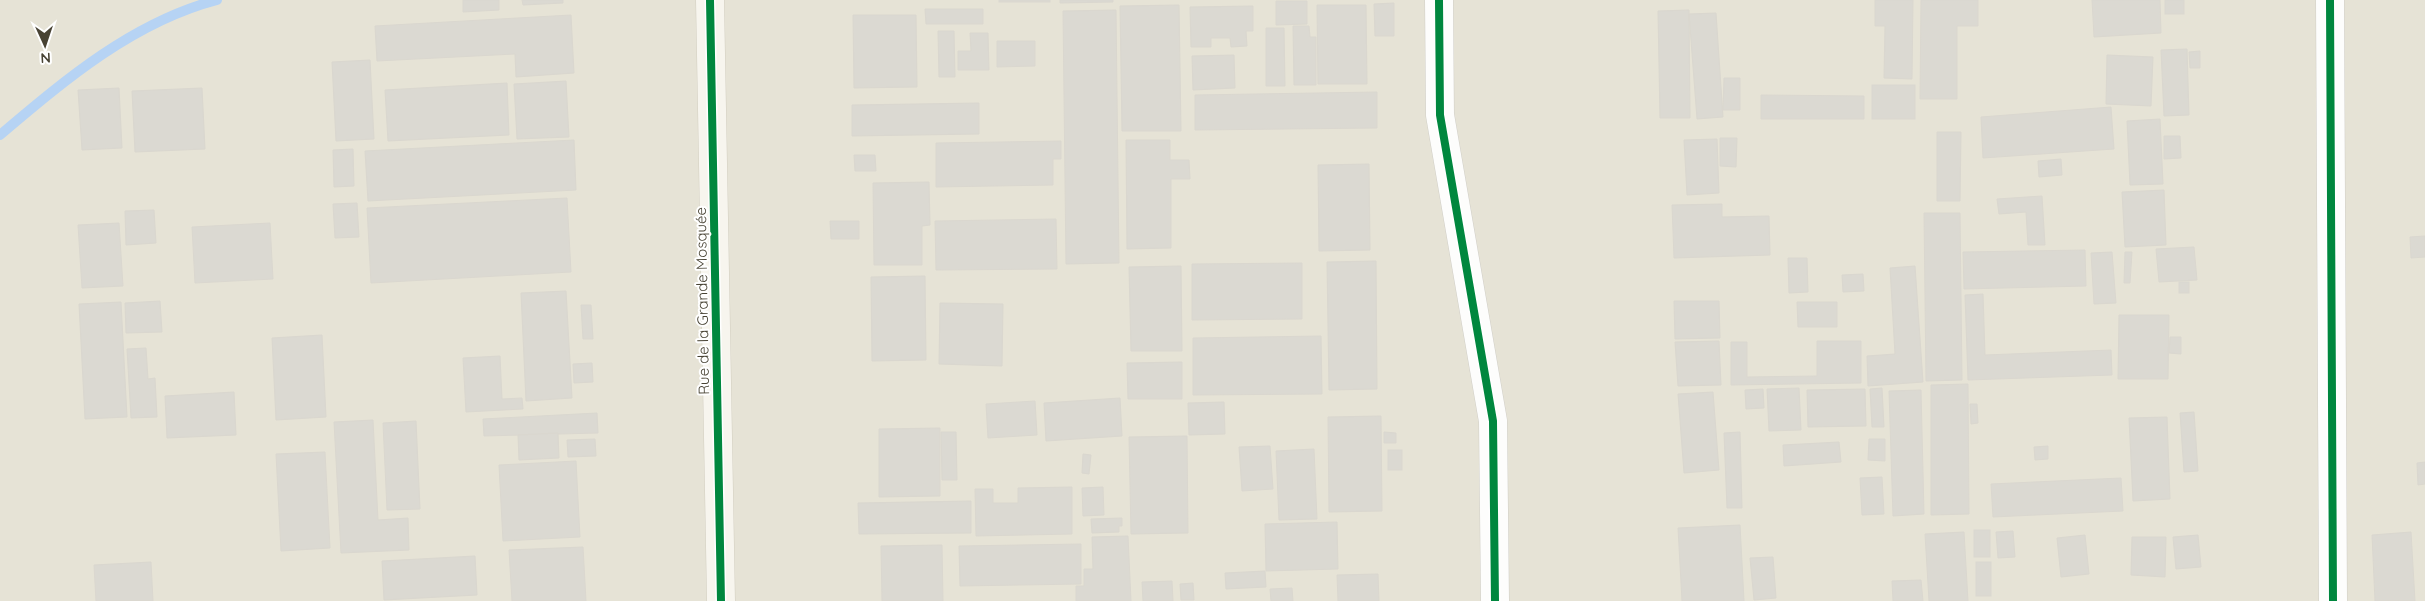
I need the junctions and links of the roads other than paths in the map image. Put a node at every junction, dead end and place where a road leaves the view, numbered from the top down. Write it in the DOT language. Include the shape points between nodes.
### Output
graph roads {
  1 [pos="710,0"];
  2 [pos="1438,0"];
  3 [pos="2330,0"];
  4 [pos="721,601"];
  5 [pos="1495,601"];
  6 [pos="2333,601"];
  1 -- 4 [label="street, Rue de la Grande Mosquée"];
  2 -- 5 [label="street" via="1440,115 1493,421"];
  3 -- 6 [label="street"];
}
